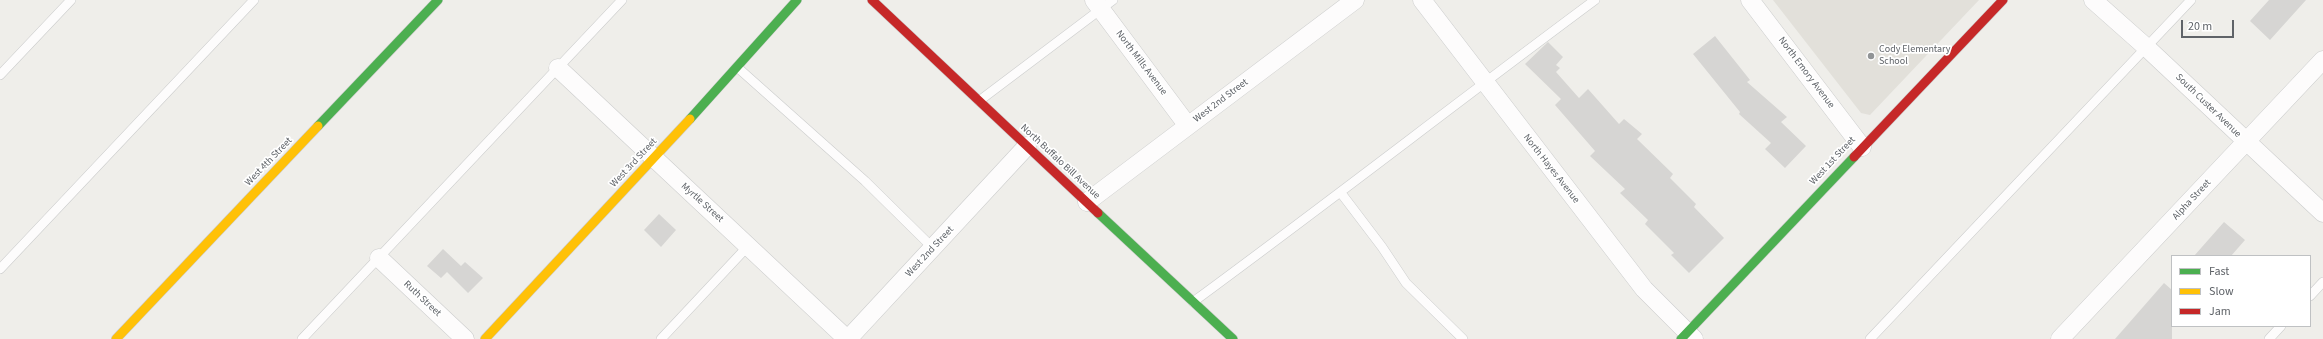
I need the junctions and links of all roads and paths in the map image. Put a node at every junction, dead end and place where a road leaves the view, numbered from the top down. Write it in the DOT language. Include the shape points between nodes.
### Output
graph roads {
  1 [pos="72,0"];
  2 [pos="254,0"];
  3 [pos="438,0"];
  4 [pos="622,0"];
  5 [pos="797,0"];
  6 [pos="872,0"];
  7 [pos="1355,0"];
  8 [pos="1422,0"];
  9 [pos="1595,0"];
  10 [pos="1750,0"];
  11 [pos="2003,0"];
  12 [pos="2093,0"];
  13 [pos="2191,0"];
  14 [pos="1102,3"];
  15 [pos="2146,47"];
  16 [pos="2323,60"];
  17 [pos="737,67"];
  18 [pos="558,68"];
  19 [pos="0,75"];
  20 [pos="1485,82"];
  21 [pos="979,101"];
  22 [pos="1188,126"];
  23 [pos="2246,142"];
  24 [pos="1027,146"];
  25 [pos="1862,147"];
  26 [pos="654,159"];
  27 [pos="1341,193"];
  28 [pos="1087,202"];
  29 [pos="2323,214"];
  30 [pos="748,245"];
  31 [pos="934,248"];
  32 [pos="379,258"];
  33 [pos="0,269"];
  34 [pos="2323,282"];
  35 [pos="2311,295"];
  36 [pos="1193,302"];
  37 [pos="2281,327"];
  38 [pos="1687,337"];
  39 [pos="116,339"];
  40 [pos="302,339"];
  41 [pos="465,339"];
  42 [pos="485,339"];
  43 [pos="661,339"];
  44 [pos="847,339"];
  45 [pos="1233,339"];
  46 [pos="1463,339"];
  47 [pos="1870,339"];
  48 [pos="2060,339"];
  49 [pos="2269,339"];
  1 -- 19 [label="lane"];
  2 -- 33 [label="lane"];
  3 -- 39 [label="street, West 4th Street"];
  4 -- 18 [label="lane"];
  5 -- 17 [label="street, West 3rd Street"];
  6 -- 21 [label="street, North Buffalo Bill Avenue"];
  7 -- 22 [label="street, West 2nd Street"];
  8 -- 20 [label="street, North Hayes Avenue"];
  9 -- 20 [label="lane"];
  10 -- 25 [label="street, North Emory Avenue"];
  11 -- 25 [label="street, West 1st Street"];
  12 -- 15 [label="street, South Custer Avenue"];
  13 -- 15 [label="lane"];
  14 -- 21 [label="lane"];
  14 -- 22 [label="street, North Mills Avenue"];
  15 -- 23 [label="street, South Custer Avenue"];
  15 -- 47 [label="lane"];
  16 -- 23 [label="street, Alpha Street"];
  17 -- 26 [label="street, West 3rd Street"];
  17 -- 31 [label="lane" via="865,181"];
  18 -- 26 [label="street, Myrtle Street"];
  18 -- 32 [label="lane"];
  20 -- 27 [label="lane"];
  20 -- 38 [label="street, North Hayes Avenue" via="1644,288"];
  21 -- 24 [label="street, North Buffalo Bill Avenue"];
  22 -- 28 [label="street, West 2nd Street"];
  23 -- 29 [label="street, South Custer Avenue"];
  23 -- 48 [label="street, Alpha Street"];
  24 -- 28 [label="street, North Buffalo Bill Avenue"];
  24 -- 31 [label="street, West 2nd Street"];
  25 -- 38 [label="street, West 1st Street"];
  26 -- 30 [label="street, Myrtle Street"];
  26 -- 42 [label="street, West 3rd Street"];
  27 -- 36 [label="lane"];
  27 -- 46 [label="lane" via="1406,283"];
  28 -- 36 [label="street, North Buffalo Bill Avenue"];
  30 -- 43 [label="lane"];
  30 -- 44 [label="street, Myrtle Street"];
  31 -- 44 [label="street, West 2nd Street"];
  32 -- 40 [label="lane"];
  32 -- 41 [label="street, Ruth Street"];
  34 -- 35 [label="lane"];
  36 -- 45 [label="street, North Buffalo Bill Avenue"];
  37 -- 49 [label="lane"];
}
